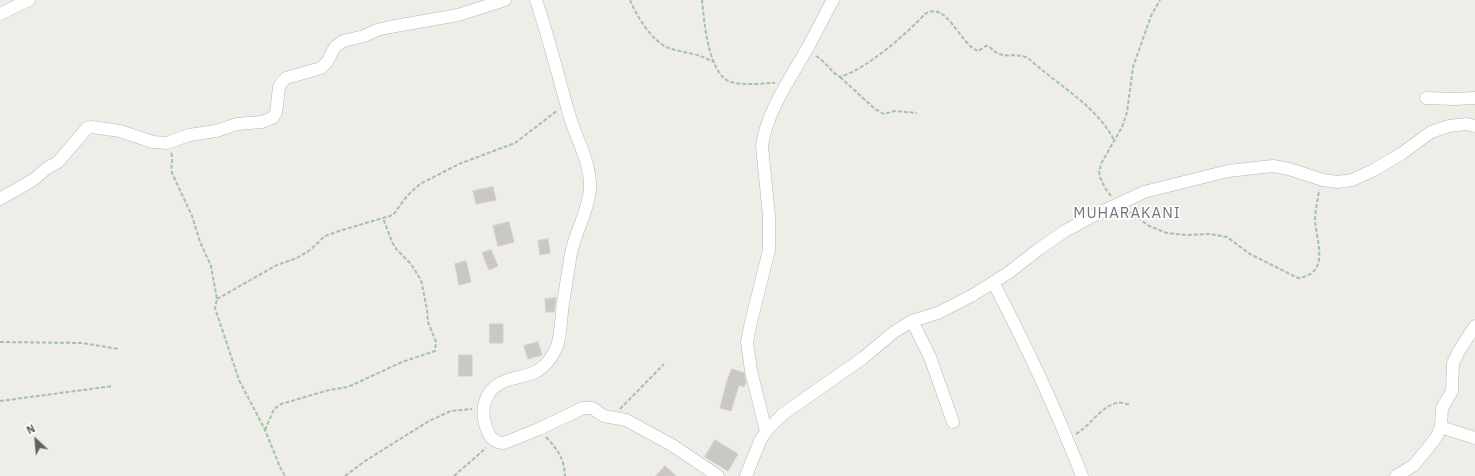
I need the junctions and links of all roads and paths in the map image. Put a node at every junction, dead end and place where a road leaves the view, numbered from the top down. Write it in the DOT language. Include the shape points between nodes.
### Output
graph roads {
  1 [pos="29,0"];
  2 [pos="505,0"];
  3 [pos="536,0"];
  4 [pos="630,0"];
  5 [pos="702,0"];
  6 [pos="833,0"];
  7 [pos="1160,0"];
  8 [pos="0,14"];
  9 [pos="807,50"];
  10 [pos="715,63"];
  11 [pos="840,77"];
  12 [pos="787,84"];
  13 [pos="1426,98"];
  14 [pos="1475,98"];
  15 [pos="566,103"];
  16 [pos="917,113"];
  17 [pos="1475,126"];
  18 [pos="1114,141"];
  19 [pos="167,142"];
  20 [pos="1320,179"];
  21 [pos="0,199"];
  22 [pos="1117,204"];
  23 [pos="383,218"];
  24 [pos="993,282"];
  25 [pos="216,299"];
  26 [pos="912,321"];
  27 [pos="1475,326"];
  28 [pos="0,342"];
  29 [pos="119,349"];
  30 [pos="664,364"];
  31 [pos="113,386"];
  32 [pos="0,401"];
  33 [pos="1130,405"];
  34 [pos="483,411"];
  35 [pos="611,418"];
  36 [pos="952,422"];
  37 [pos="1441,427"];
  38 [pos="539,428"];
  39 [pos="265,430"];
  40 [pos="766,432"];
  41 [pos="1067,437"];
  42 [pos="1475,438"];
  43 [pos="495,440"];
  44 [pos="285,476"];
  45 [pos="345,476"];
  46 [pos="454,476"];
  47 [pos="566,476"];
  48 [pos="718,476"];
  49 [pos="746,476"];
  50 [pos="1082,476"];
  51 [pos="1396,476"];
  1 -- 8 [label="street"];
  2 -- 19 [label="street" via="458,15 390,27 343,41 335,47 321,68 286,78 282,82 276,112 272,118"];
  3 -- 15 [label="street"];
  4 -- 10 [label="path" via="634,11 662,45"];
  5 -- 10 [label="path" via="708,46"];
  6 -- 9 [label="street"];
  7 -- 18 [label="path" via="1151,16 1133,67 1127,112"];
  9 -- 11 [label="path"];
  9 -- 12 [label="street"];
  10 -- 12 [label="path" via="722,77 731,82"];
  11 -- 16 [label="path" via="884,114 895,111"];
  11 -- 18 [label="path" via="856,71 925,14 937,11 949,20 967,44 976,50 989,46 1001,55 1022,55 1028,58 1100,120"];
  12 -- 40 [label="street" via="763,136 769,243 747,342 751,371"];
  13 -- 14 [label="street"];
  15 -- 23 [label="path" via="515,143 459,164 420,184 393,215"];
  15 -- 34 [label="street" via="586,157 590,190 570,256 557,345 548,363 536,372 504,382 494,388 485,399"];
  17 -- 20 [label="street" via="1449,126 1431,132 1401,154 1352,180 1338,182"];
  18 -- 22 [label="path" via="1099,171 1105,188"];
  19 -- 21 [label="street" via="153,142 120,131 87,128 58,162"];
  19 -- 25 [label="path" via="173,159 172,173 211,266"];
  20 -- 22 [label="street" via="1273,166 1234,170 1144,192"];
  20 -- 22 [label="path" via="1315,219 1320,253 1318,265 1307,277 1298,278 1250,254 1227,237 1166,233 1149,226"];
  22 -- 24 [label="street" via="1065,231"];
  23 -- 25 [label="path" via="325,236 297,258"];
  23 -- 39 [label="path" via="397,250 411,264 420,280 428,322 436,342 435,351 402,362 348,387 281,404 274,409"];
  24 -- 26 [label="street" via="947,309"];
  24 -- 41 [label="street"];
  25 -- 39 [label="path" via="215,308 239,380"];
  26 -- 36 [label="street" via="930,357"];
  26 -- 40 [label="street" via="783,414"];
  27 -- 37 [label="street" via="1453,363 1452,391 1442,408"];
  28 -- 29 [label="path" via="82,343"];
  30 -- 35 [label="path"];
  31 -- 32 [label="path"];
  33 -- 41 [label="path" via="1117,402 1078,433"];
  34 -- 43 [label="street" via="485,426"];
  34 -- 45 [label="path" via="451,411 429,421"];
  35 -- 38 [label="street" via="592,408 583,408"];
  35 -- 48 [label="street" via="626,420 672,445"];
  37 -- 42 [label="street"];
  37 -- 51 [label="street" via="1436,438 1414,465"];
  38 -- 43 [label="street" via="504,443"];
  38 -- 47 [label="path" via="559,452"];
  39 -- 44 [label="path"];
  40 -- 49 [label="street"];
  41 -- 50 [label="street"];
  43 -- 46 [label="path"];
}
